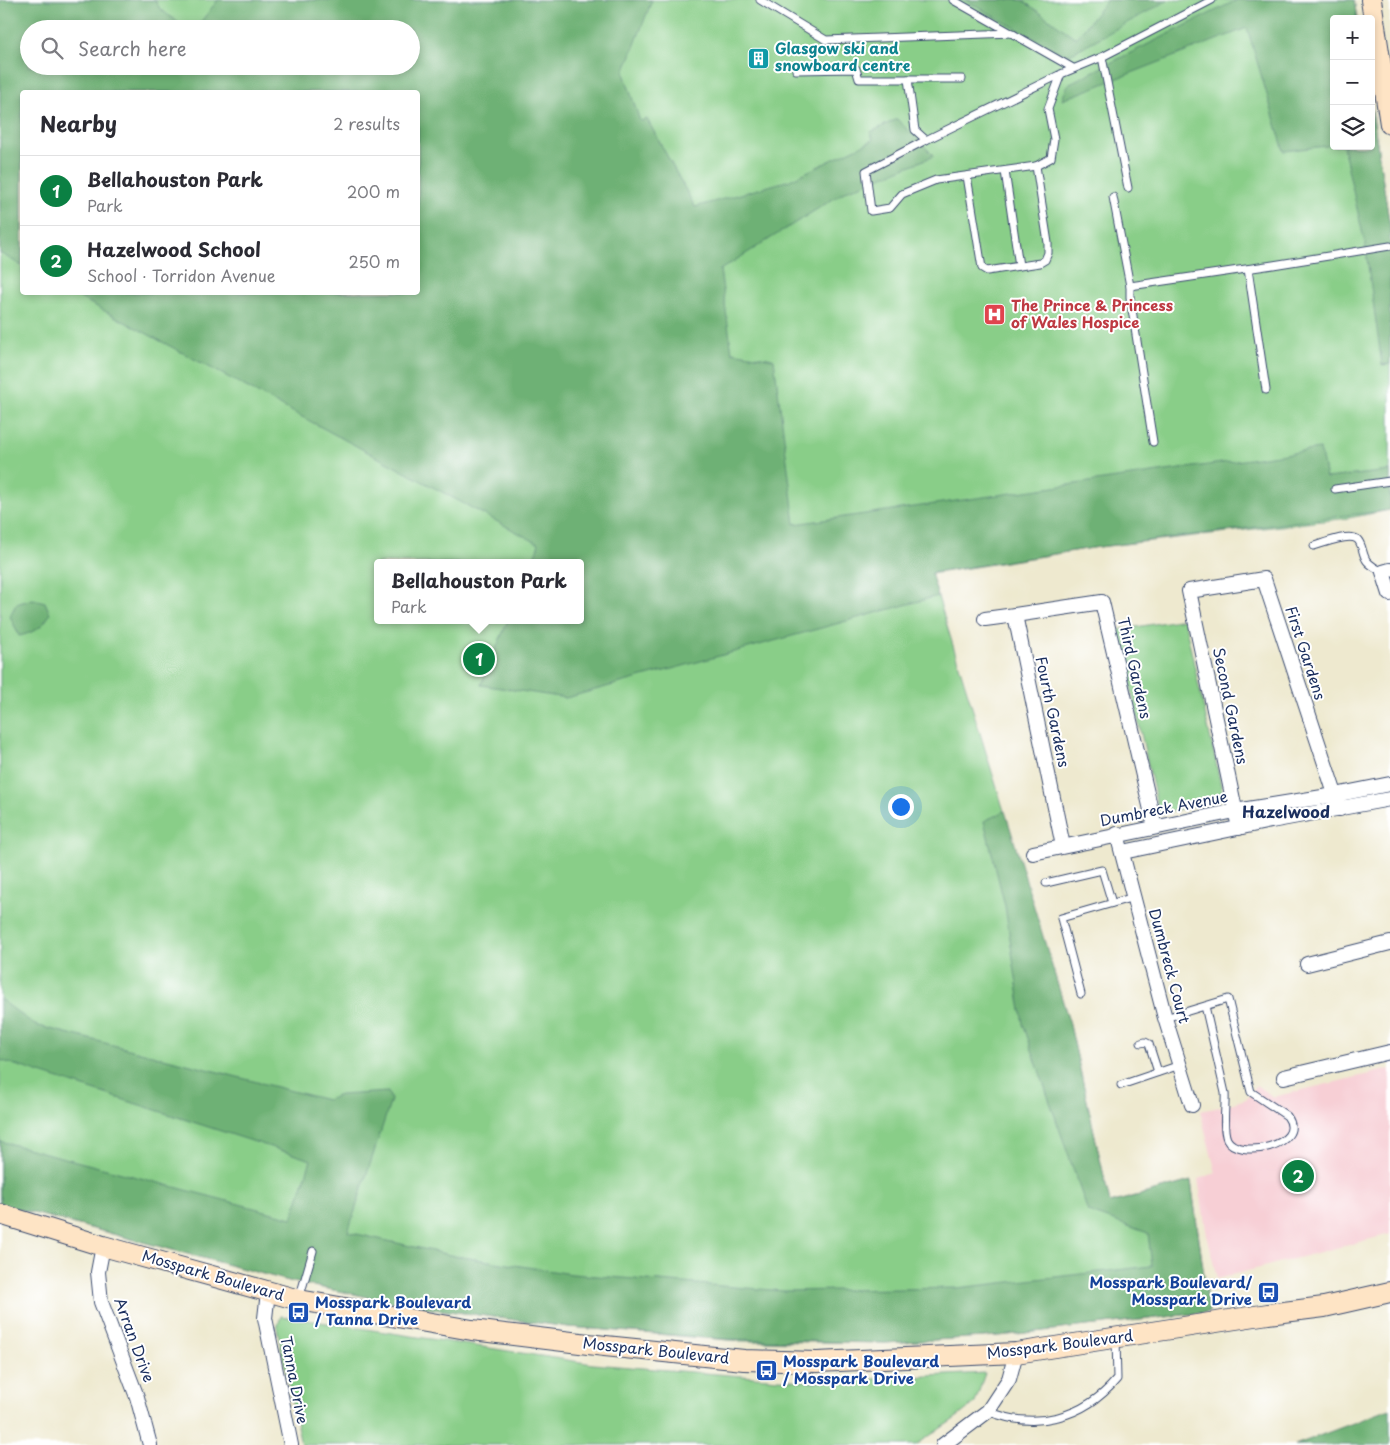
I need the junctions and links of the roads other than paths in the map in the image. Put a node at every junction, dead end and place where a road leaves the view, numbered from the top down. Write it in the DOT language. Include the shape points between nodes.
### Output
graph roads {
  1 [pos="760,0"];
  2 [pos="954,0"];
  3 [pos="1212,0"];
  4 [pos="1371,0"];
  5 [pos="1012,33"];
  6 [pos="1102,57"];
  7 [pos="1073,68"];
  8 [pos="796,70"];
  9 [pos="1061,74"];
  10 [pos="908,79"];
  11 [pos="962,79"];
  12 [pos="1390,124"];
  13 [pos="926,140"];
  14 [pos="1036,166"];
  15 [pos="1005,171"];
  16 [pos="967,176"];
  17 [pos="1128,188"];
  18 [pos="1113,198"];
  19 [pos="1390,246"];
  20 [pos="1019,266"];
  21 [pos="1248,269"];
  22 [pos="1130,286"];
  23 [pos="1266,390"];
  24 [pos="1154,442"];
  25 [pos="1390,481"];
  26 [pos="1335,489"];
  27 [pos="1314,546"];
  28 [pos="1386,571"];
  29 [pos="1189,591"];
  30 [pos="1390,594"];
  31 [pos="1015,614"];
  32 [pos="985,619"];
  33 [pos="1390,784"];
  34 [pos="1335,795"];
  35 [pos="1390,799"];
  36 [pos="1340,809"];
  37 [pos="1235,811"];
  38 [pos="1155,827"];
  39 [pos="1239,828"];
  40 [pos="1117,834"];
  41 [pos="1063,846"];
  42 [pos="1123,852"];
  43 [pos="1033,853"];
  44 [pos="1046,883"];
  45 [pos="1134,897"];
  46 [pos="1112,903"];
  47 [pos="1390,943"];
  48 [pos="1307,964"];
  49 [pos="1081,994"];
  50 [pos="1205,1006"];
  51 [pos="1166,1018"];
  52 [pos="1141,1043"];
  53 [pos="1390,1052"];
  54 [pos="1180,1065"];
  55 [pos="1158,1072"];
  56 [pos="1284,1077"];
  57 [pos="1121,1085"];
  58 [pos="1192,1105"];
  59 [pos="0,1214"];
  60 [pos="103,1246"];
  61 [pos="313,1251"];
  62 [pos="1390,1281"];
  63 [pos="268,1292"];
  64 [pos="1390,1292"];
  65 [pos="298,1300"];
  66 [pos="1324,1307"];
  67 [pos="1116,1338"];
  68 [pos="1016,1353"];
  69 [pos="988,1411"];
  70 [pos="150,1445"];
  71 [pos="291,1445"];
  72 [pos="943,1445"];
  1 -- 5 [label="lane" via="826,40"];
  2 -- 5 [label="lane"];
  3 -- 6 [label="lane"];
  4 -- 12 [label="street"];
  5 -- 7 [label="lane"];
  6 -- 7 [label="lane"];
  6 -- 17 [label="lane"];
  7 -- 9 [label="lane"];
  8 -- 10 [label="lane" via="856,69 859,79"];
  9 -- 13 [label="lane"];
  9 -- 14 [label="lane" via="1048,109 1054,139 1050,158"];
  10 -- 11 [label="lane"];
  10 -- 13 [label="lane" via="915,130"];
  13 -- 16 [label="lane" via="866,171 871,211 890,208 902,194 936,180"];
  14 -- 15 [label="lane"];
  14 -- 20 [label="lane" via="1048,253 1040,263"];
  15 -- 16 [label="lane"];
  15 -- 20 [label="lane"];
  16 -- 20 [label="lane" via="982,268"];
  18 -- 22 [label="lane"];
  19 -- 21 [label="lane"];
  21 -- 22 [label="lane"];
  21 -- 23 [label="lane"];
  22 -- 24 [label="lane"];
  25 -- 26 [label="lane"];
  27 -- 28 [label="lane" via="1349,537 1357,539 1367,561"];
  28 -- 30 [label="street"];
  29 -- 34 [label="street, First Gardens" via="1264,579"];
  29 -- 37 [label="street, Second Gardens"];
  31 -- 32 [label="street"];
  31 -- 38 [label="street, Third Gardens" via="1102,602"];
  31 -- 41 [label="street, Fourth Gardens"];
  33 -- 34 [label="street, Dumbreck Avenue"];
  34 -- 36 [label="street, First Gardens"];
  34 -- 37 [label="street, Dumbreck Avenue"];
  35 -- 36 [label="street"];
  36 -- 39 [label="street"];
  37 -- 38 [label="street, Dumbreck Avenue"];
  37 -- 39 [label="street, Second Gardens"];
  38 -- 40 [label="street, Dumbreck Avenue"];
  39 -- 42 [label="street"];
  40 -- 41 [label="street, Dumbreck Avenue"];
  40 -- 42 [label="street, Dumbreck Court"];
  41 -- 43 [label="street, Dumbreck Avenue"];
  42 -- 45 [label="street, Dumbreck Court"];
  44 -- 46 [label="lane" via="1102,870"];
  45 -- 46 [label="lane"];
  45 -- 51 [label="street, Dumbreck Court"];
  46 -- 49 [label="lane" via="1061,918"];
  47 -- 48 [label="street"];
  50 -- 50 [label="lane" via="1228,999 1251,1092 1290,1121 1289,1133 1274,1146 1248,1148 1228,1141 1225,1093"];
  50 -- 51 [label="lane"];
  51 -- 54 [label="street, Dumbreck Court"];
  52 -- 55 [label="lane" via="1149,1044"];
  53 -- 56 [label="street"];
  54 -- 55 [label="lane"];
  54 -- 58 [label="street, Dumbreck Court"];
  55 -- 57 [label="lane"];
  59 -- 60 [label="street, Mosspark Boulevard"];
  60 -- 63 [label="street, Mosspark Boulevard"];
  60 -- 70 [label="street, Arran Drive" via="98,1272 101,1302 137,1398"];
  61 -- 65 [label="lane"];
  62 -- 66 [label="street, Mosspark Boulevard"];
  63 -- 65 [label="street, Mosspark Boulevard"];
  63 -- 71 [label="street, Tanna Drive" via="265,1318"];
  64 -- 66 [label="street, Mosspark Boulevard"];
  65 -- 68 [label="street, Mosspark Boulevard" via="472,1330 744,1360 817,1362"];
  66 -- 67 [label="street, Mosspark Boulevard"];
  67 -- 68 [label="street, Mosspark Boulevard"];
  67 -- 69 [label="lane" via="1117,1379 1105,1393 1083,1409 1053,1420 1014,1420"];
  68 -- 69 [label="street" via="1009,1379"];
  69 -- 72 [label="street"];
}
